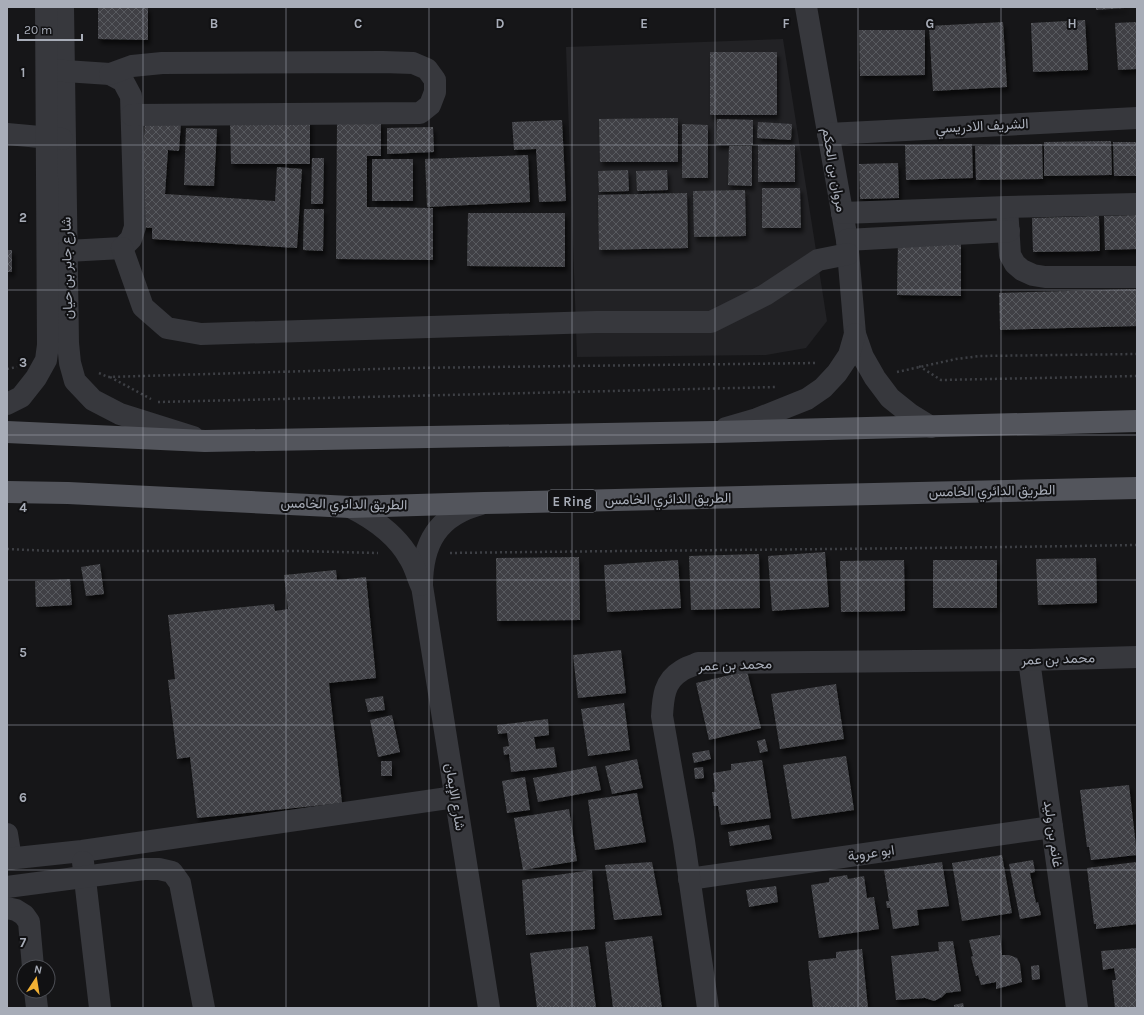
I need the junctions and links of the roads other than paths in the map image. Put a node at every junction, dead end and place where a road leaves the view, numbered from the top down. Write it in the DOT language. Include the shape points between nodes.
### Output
graph roads {
  1 [pos="46,7"];
  2 [pos="64,7"];
  3 [pos="806,7"];
  4 [pos="55,70"];
  5 [pos="110,74"];
  6 [pos="132,115"];
  7 [pos="1137,118"];
  8 [pos="7,134"];
  9 [pos="828,134"];
  10 [pos="56,139"];
  11 [pos="1137,204"];
  12 [pos="1007,207"];
  13 [pos="842,214"];
  14 [pos="1009,231"];
  15 [pos="847,247"];
  16 [pos="122,248"];
  17 [pos="66,251"];
  18 [pos="1137,276"];
  19 [pos="855,334"];
  20 [pos="7,404"];
  21 [pos="1137,420"];
  22 [pos="932,427"];
  23 [pos="7,432"];
  24 [pos="715,432"];
  25 [pos="205,441"];
  26 [pos="1137,488"];
  27 [pos="7,492"];
  28 [pos="484,503"];
  29 [pos="350,508"];
  30 [pos="417,556"];
  31 [pos="1137,657"];
  32 [pos="1029,660"];
  33 [pos="455,797"];
  34 [pos="1052,827"];
  35 [pos="7,834"];
  36 [pos="82,851"];
  37 [pos="9,859"];
  38 [pos="85,877"];
  39 [pos="689,879"];
  40 [pos="7,887"];
  41 [pos="7,908"];
  42 [pos="32,959"];
  43 [pos="100,1008"];
  44 [pos="204,1008"];
  45 [pos="489,1008"];
  46 [pos="708,1008"];
  47 [pos="1077,1008"];
  1 -- 4 [label="street, شارع جابر بن حيان"];
  2 -- 4 [label="street, شارع جابر بن حيان"];
  3 -- 9 [label="street, مروان بن الحكم"];
  4 -- 5 [label="street"];
  4 -- 10 [label="street, شارع جابر بن حيان"];
  5 -- 6 [label="street" via="123,81 131,96"];
  5 -- 6 [label="street" via="132,66 162,63 384,62 413,63 427,69 435,80 435,92 430,105 420,113"];
  6 -- 16 [label="street" via="135,227 131,239"];
  7 -- 9 [label="street, الشريف الادريسي"];
  8 -- 10 [label="street"];
  9 -- 13 [label="street, مروان بن الحكم"];
  10 -- 17 [label="street, شارع جابر بن حيان"];
  10 -- 20 [label="street, شارع جابر بن حيان" via="46,360 22,397"];
  11 -- 12 [label="street"];
  12 -- 13 [label="street"];
  12 -- 14 [label="street"];
  13 -- 15 [label="street, مروان بن الحكم"];
  14 -- 15 [label="street"];
  14 -- 18 [label="street" via="1010,255 1018,267 1033,275"];
  15 -- 16 [label="street" via="818,260 765,295 711,322 596,322 201,334 167,328 143,307"];
  15 -- 19 [label="street, مروان بن الحكم"];
  16 -- 17 [label="street"];
  17 -- 25 [label="street, شارع جابر بن حيان" via="68,343 74,382 93,400 120,414"];
  19 -- 22 [label="street, مروان بن الحكم" via="874,378 890,398"];
  19 -- 24 [label="street, مروان بن الحكم" via="848,355 837,373 823,388 807,399"];
  21 -- 22 [label="main road"];
  22 -- 24 [label="main road"];
  23 -- 25 [label="main road"];
  24 -- 25 [label="main road"];
  26 -- 28 [label="main road, الطريق الدائري الخامس / E Ring"];
  27 -- 29 [label="main road, الطريق الدائري الخامس / E Ring"];
  28 -- 29 [label="main road, الطريق الدائري الخامس / E Ring"];
  28 -- 30 [label="street" via="468,507 441,525"];
  29 -- 30 [label="street, شارع الإيمان" via="385,528 399,543"];
  30 -- 33 [label="street, شارع الإيمان"];
  31 -- 32 [label="street, محمد بن عمر"];
  32 -- 34 [label="street, غانم بن وليد"];
  32 -- 39 [label="street, محمد بن عمر" via="698,664 680,670 669,682 663,695 662,716"];
  33 -- 36 [label="street"];
  33 -- 45 [label="street, شارع الإيمان"];
  34 -- 39 [label="street, ابو عروبة"];
  34 -- 47 [label="street, غانم بن وليد"];
  35 -- 37 [label="street"];
  36 -- 37 [label="street"];
  36 -- 38 [label="street"];
  38 -- 40 [label="street"];
  38 -- 43 [label="street"];
  38 -- 44 [label="street" via="159,868 172,872 180,883"];
  39 -- 46 [label="street, محمد بن عمر"];
  41 -- 42 [label="street" via="24,915 30,922"];
}
